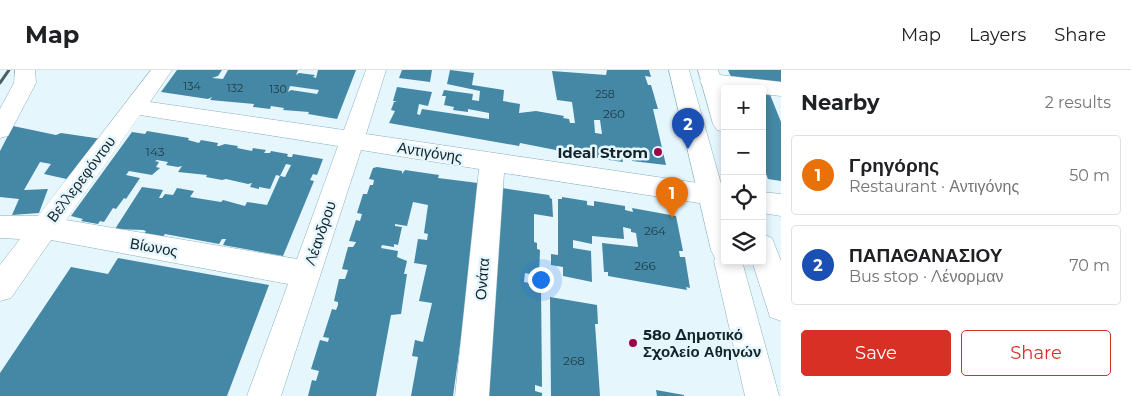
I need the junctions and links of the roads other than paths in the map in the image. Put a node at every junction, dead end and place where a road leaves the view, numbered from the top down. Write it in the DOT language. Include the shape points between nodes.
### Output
graph roads {
  1 [pos="162,70"];
  2 [pos="376,70"];
  3 [pos="679,70"];
  4 [pos="710,75"];
  5 [pos="25,76"];
  6 [pos="781,89"];
  7 [pos="135,106"];
  8 [pos="721,111"];
  9 [pos="0,130"];
  10 [pos="352,140"];
  11 [pos="492,162"];
  12 [pos="718,196"];
  13 [pos="766,203"];
  14 [pos="781,205"];
  15 [pos="721,220"];
  16 [pos="0,226"];
  17 [pos="45,228"];
  18 [pos="766,259"];
  19 [pos="729,265"];
  20 [pos="306,274"];
  21 [pos="0,288"];
  22 [pos="781,307"];
  23 [pos="264,396"];
  24 [pos="472,396"];
  25 [pos="762,396"];
  1 -- 7 [label="street, Βελλερεφόντου"];
  2 -- 10 [label="street, Λέανδρου"];
  3 -- 12 [label="street"];
  4 -- 6 [label="street"];
  4 -- 8 [label="street"];
  5 -- 9 [label="street"];
  7 -- 10 [label="street, Αντιγόνης"];
  7 -- 17 [label="street, Βελλερεφόντου"];
  10 -- 11 [label="street, Αντιγόνης"];
  10 -- 20 [label="street, Λέανδρου"];
  11 -- 12 [label="street, Αντιγόνης"];
  11 -- 24 [label="street, Ονάτα"];
  12 -- 15 [label="street"];
  13 -- 14 [label="street"];
  16 -- 17 [label="street, Βίωνος"];
  17 -- 20 [label="street, Βίωνος"];
  17 -- 21 [label="street, Βελλερεφόντου"];
  18 -- 22 [label="street"];
  19 -- 25 [label="street"];
  20 -- 23 [label="street, Λέανδρου"];
}
